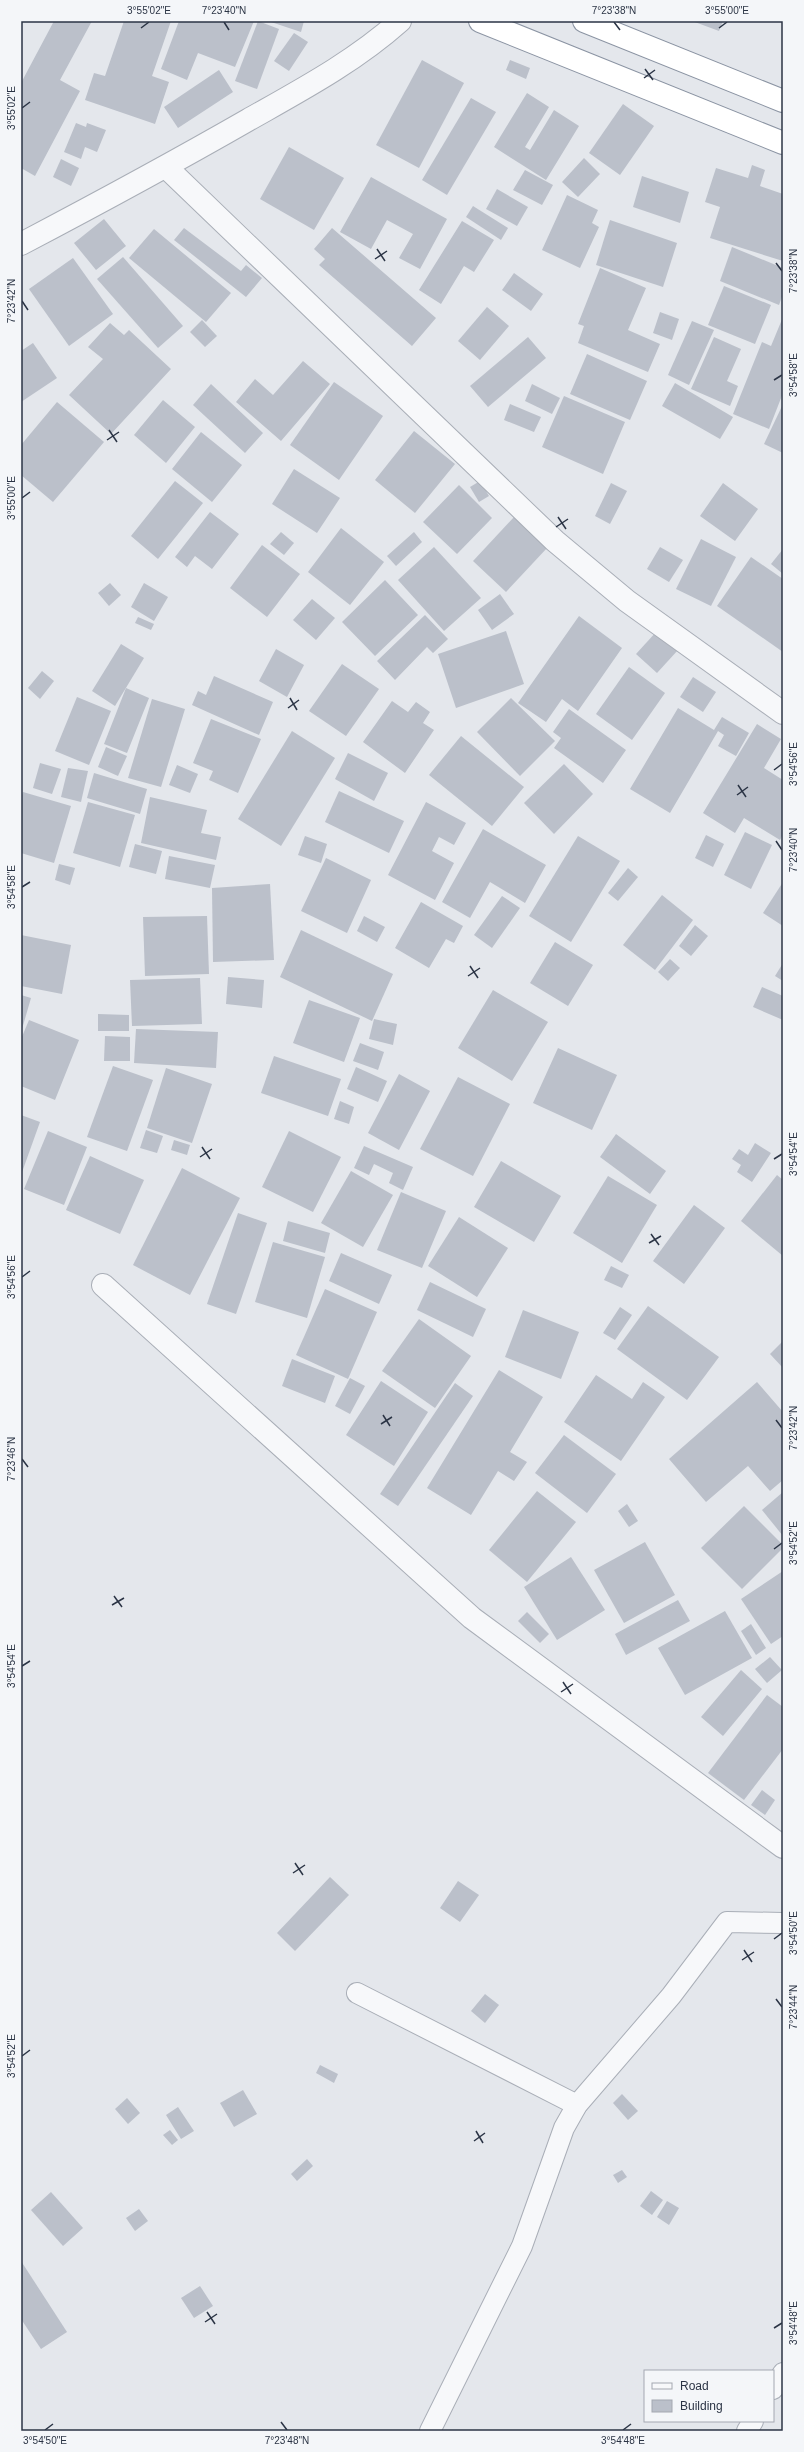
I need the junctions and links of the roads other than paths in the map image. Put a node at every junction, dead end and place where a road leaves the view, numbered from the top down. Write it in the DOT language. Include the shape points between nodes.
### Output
graph roads {
  1 [pos="400,21"];
  2 [pos="480,21"];
  3 [pos="584,21"];
  4 [pos="783,101"];
  5 [pos="783,142"];
  6 [pos="166,167"];
  7 [pos="21,244"];
  8 [pos="783,713"];
  9 [pos="103,1285"];
  10 [pos="783,1847"];
  11 [pos="783,1923"];
  12 [pos="357,1993"];
  13 [pos="577,2106"];
  14 [pos="783,2373"];
  15 [pos="774,2387"];
  16 [pos="752,2422"];
  17 [pos="430,2431"];
  18 [pos="747,2431"];
  1 -- 6 [label="street" via="362,53 334,71"];
  2 -- 5 [label="highway"];
  3 -- 4 [label="highway"];
  6 -- 7 [label="street"];
  6 -- 8 [label="street" via="555,541 627,601"];
  9 -- 10 [label="street" via="472,1618"];
  11 -- 13 [label="lane" via="727,1922 671,1996"];
  12 -- 13 [label="lane"];
  13 -- 17 [label="lane" via="564,2128 522,2246"];
  14 -- 15 [label="lane"];
  16 -- 18 [label="lane"];
}
